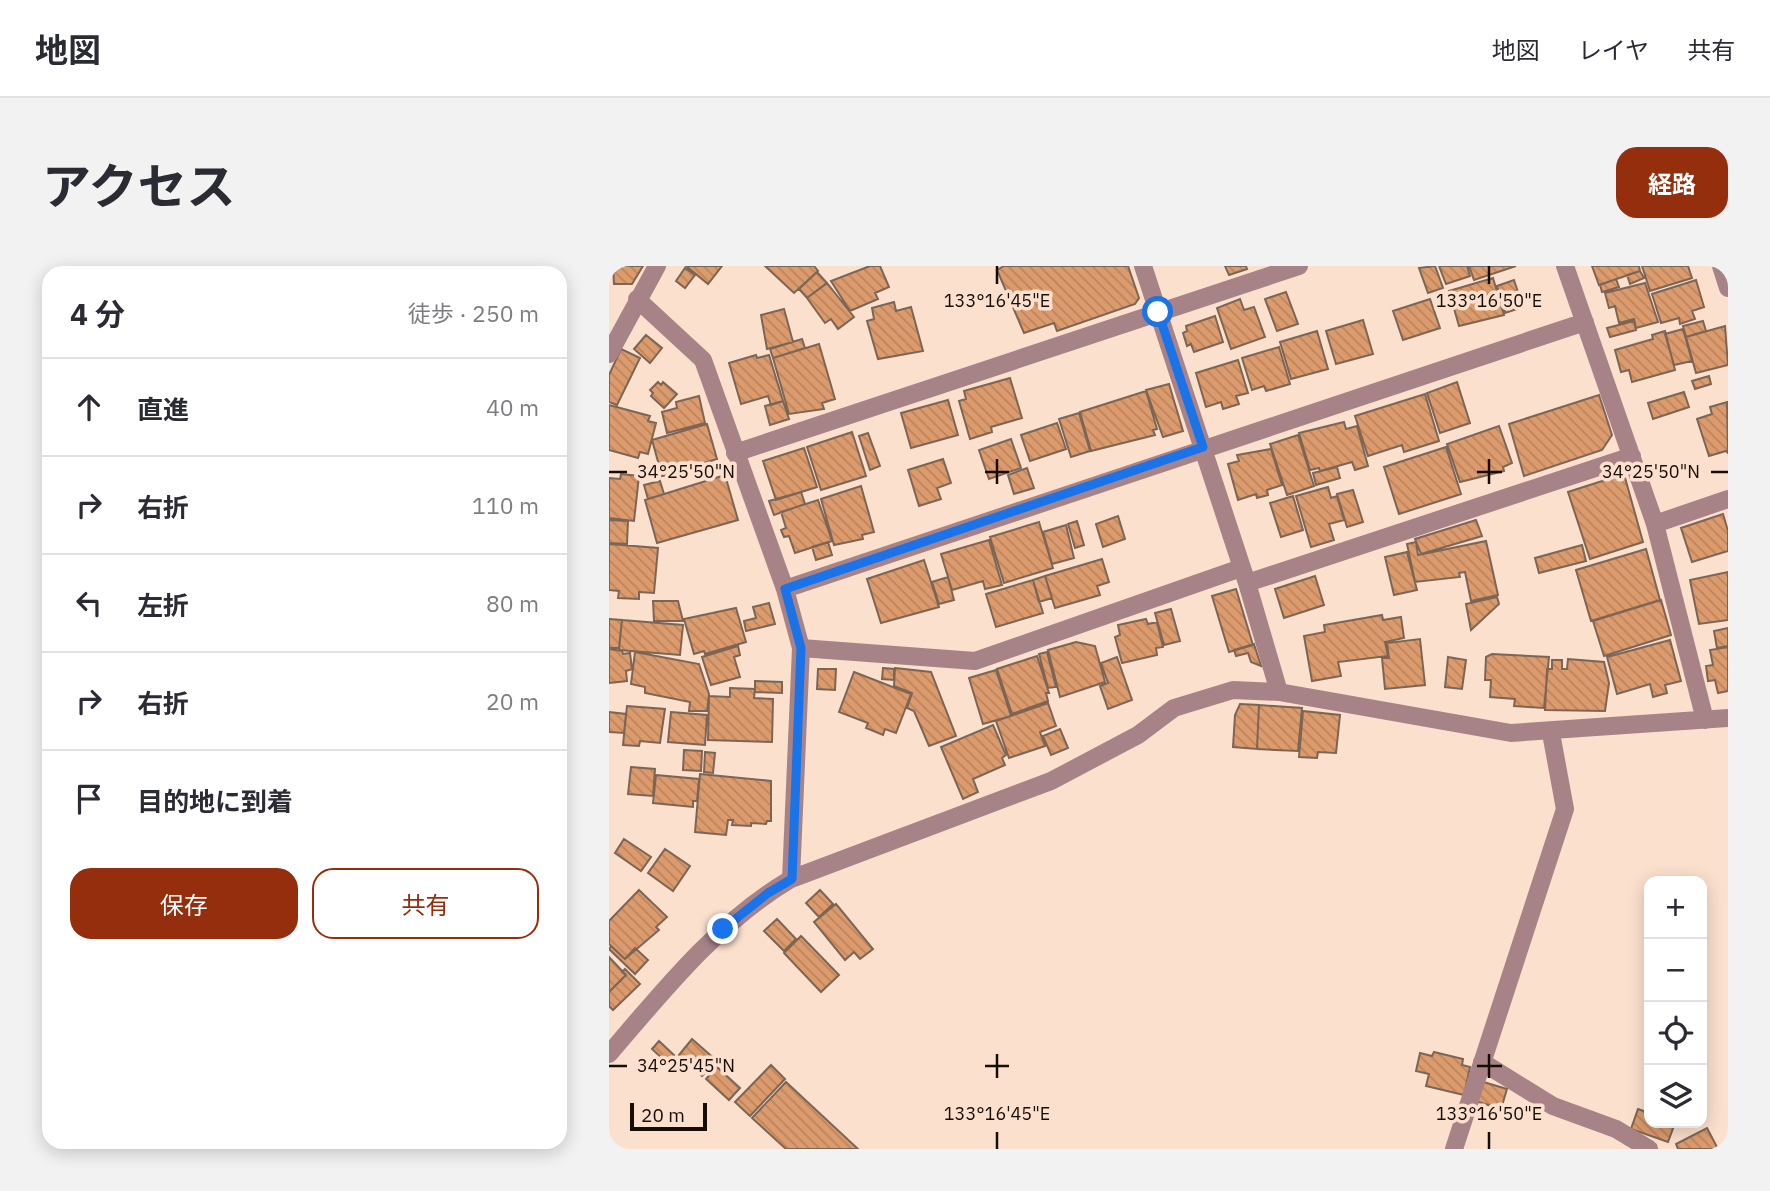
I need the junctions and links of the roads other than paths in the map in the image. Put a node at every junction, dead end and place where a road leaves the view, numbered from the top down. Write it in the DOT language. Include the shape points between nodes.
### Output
graph roads {
  1 [pos="657,266"];
  2 [pos="1143,266"];
  3 [pos="1299,266"];
  4 [pos="1566,266"];
  5 [pos="1721,266"];
  6 [pos="1728,288"];
  7 [pos="637,299"];
  8 [pos="1158,312"];
  9 [pos="1585,322"];
  10 [pos="609,354"];
  11 [pos="1203,447"];
  12 [pos="735,453"];
  13 [pos="1632,456"];
  14 [pos="1728,499"];
  15 [pos="1655,524"];
  16 [pos="1244,575"];
  17 [pos="785,589"];
  18 [pos="801,648"];
  19 [pos="1279,692"];
  20 [pos="1728,718"];
  21 [pos="1705,720"];
  22 [pos="1551,733"];
  23 [pos="792,879"];
  24 [pos="609,1054"];
  25 [pos="1482,1062"];
  26 [pos="1454,1149"];
  27 [pos="1649,1149"];
  1 -- 7 [label="street"];
  2 -- 8 [label="street"];
  3 -- 8 [label="street"];
  4 -- 9 [label="street"];
  5 -- 6 [label="street"];
  7 -- 10 [label="street"];
  7 -- 12 [label="street" via="703,360"];
  8 -- 11 [label="street"];
  8 -- 12 [label="street"];
  9 -- 11 [label="street"];
  9 -- 13 [label="street"];
  11 -- 16 [label="street"];
  11 -- 17 [label="street"];
  12 -- 17 [label="street"];
  13 -- 15 [label="street"];
  13 -- 16 [label="street"];
  14 -- 15 [label="street"];
  15 -- 21 [label="street"];
  16 -- 18 [label="street" via="975,661"];
  16 -- 19 [label="street"];
  17 -- 18 [label="street"];
  18 -- 23 [label="street"];
  19 -- 22 [label="street" via="1511,733"];
  19 -- 23 [label="street" via="1233,690 1174,708 1138,735 1051,781"];
  20 -- 21 [label="street"];
  21 -- 22 [label="street"];
  22 -- 25 [label="street" via="1565,808"];
  23 -- 24 [label="street" via="723,929"];
  25 -- 26 [label="street"];
  25 -- 27 [label="street" via="1553,1106 1616,1129"];
}
